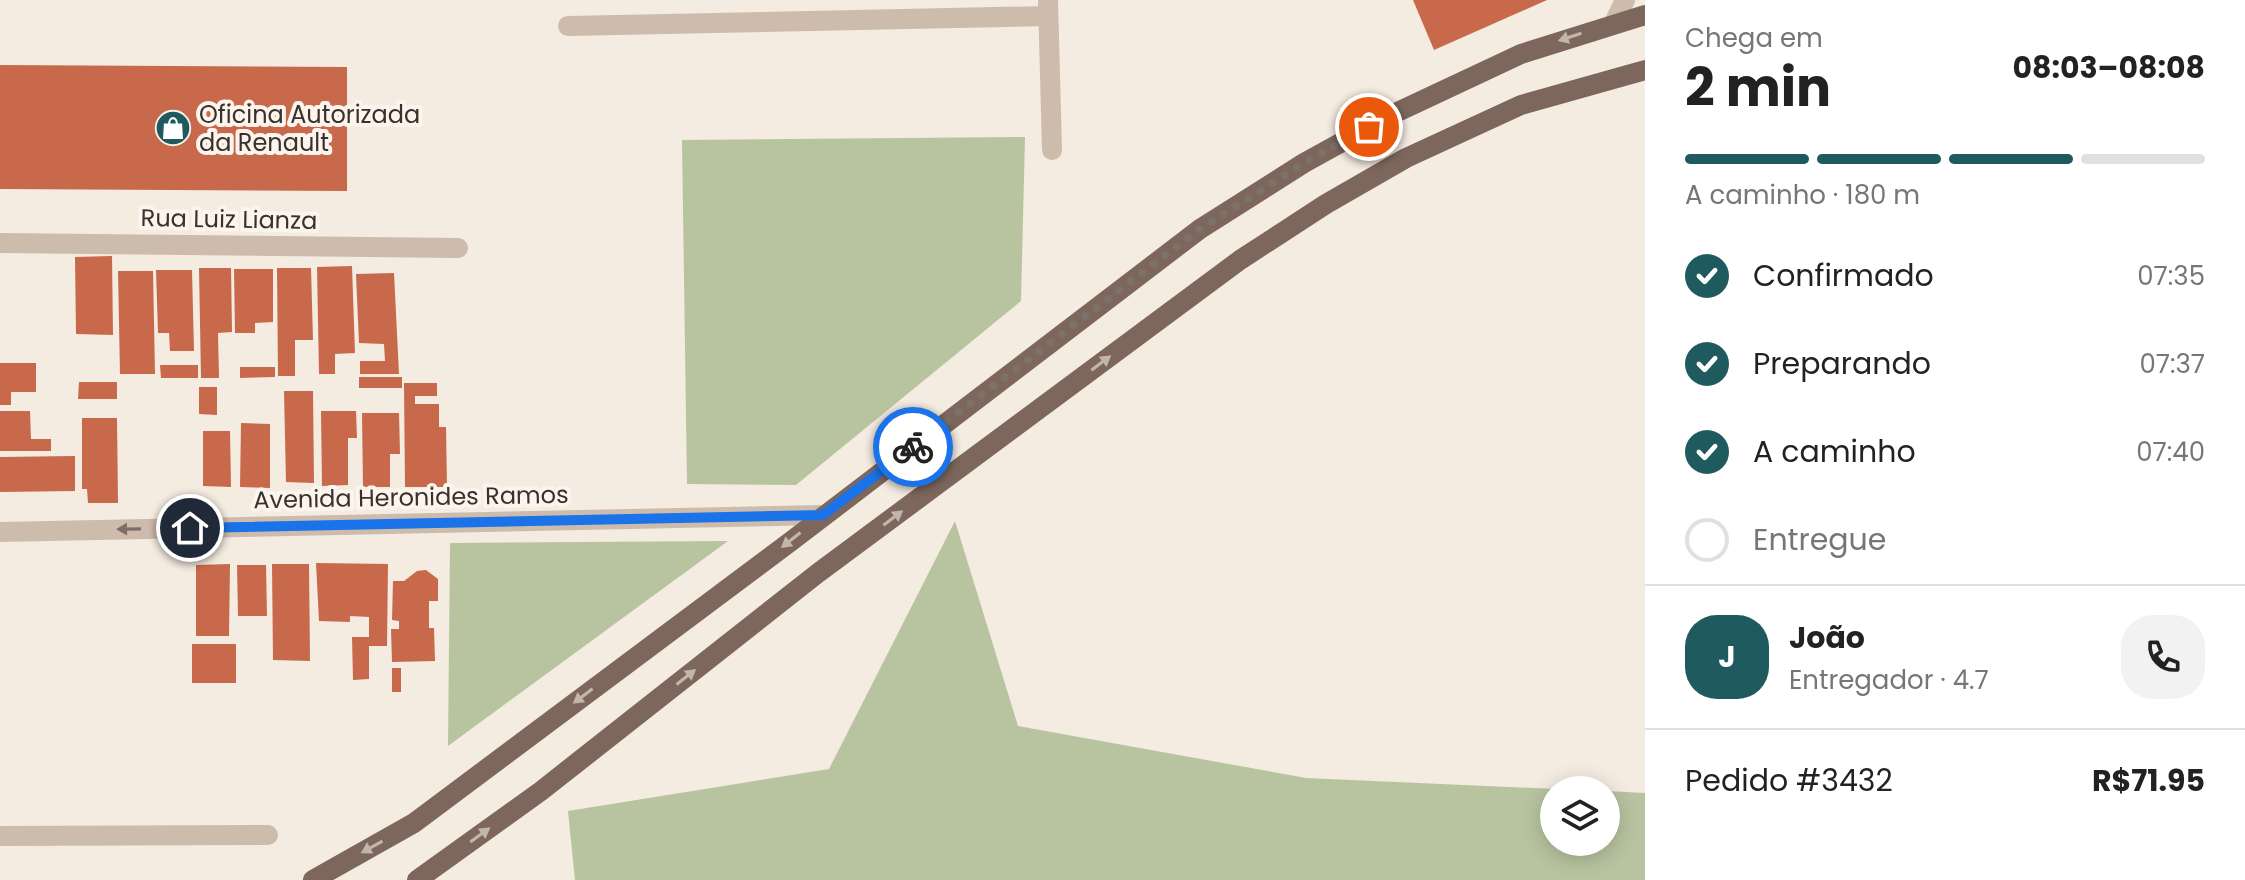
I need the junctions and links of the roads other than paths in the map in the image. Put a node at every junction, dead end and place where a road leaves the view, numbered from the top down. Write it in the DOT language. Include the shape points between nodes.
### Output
graph roads {
  1 [pos="1625,0"];
  2 [pos="1048,8"];
  3 [pos="1645,15"];
  4 [pos="1614,23"];
  5 [pos="568,26"];
  6 [pos="1645,70"];
  7 [pos="1052,150"];
  8 [pos="0,243"];
  9 [pos="458,248"];
  10 [pos="823,515"];
  11 [pos="0,532"];
  12 [pos="268,835"];
  13 [pos="0,836"];
  14 [pos="313,880"];
  15 [pos="417,880"];
  1 -- 4 [label="street"];
  2 -- 5 [label="street"];
  2 -- 7 [label="street"];
  3 -- 4 [label="main road"];
  4 -- 10 [label="main road, one-way" via="1521,54 1304,163 1200,229"];
  15 -- 6 [label="main road, one-way" via="1240,260 1406,158 1521,105"];
  8 -- 9 [label="street, Rua Luiz Lianza"];
  10 -- 11 [label="street, Avenida Heronides Ramos, one-way"];
  10 -- 14 [label="main road, one-way" via="414,823"];
  12 -- 13 [label="street"];
}
